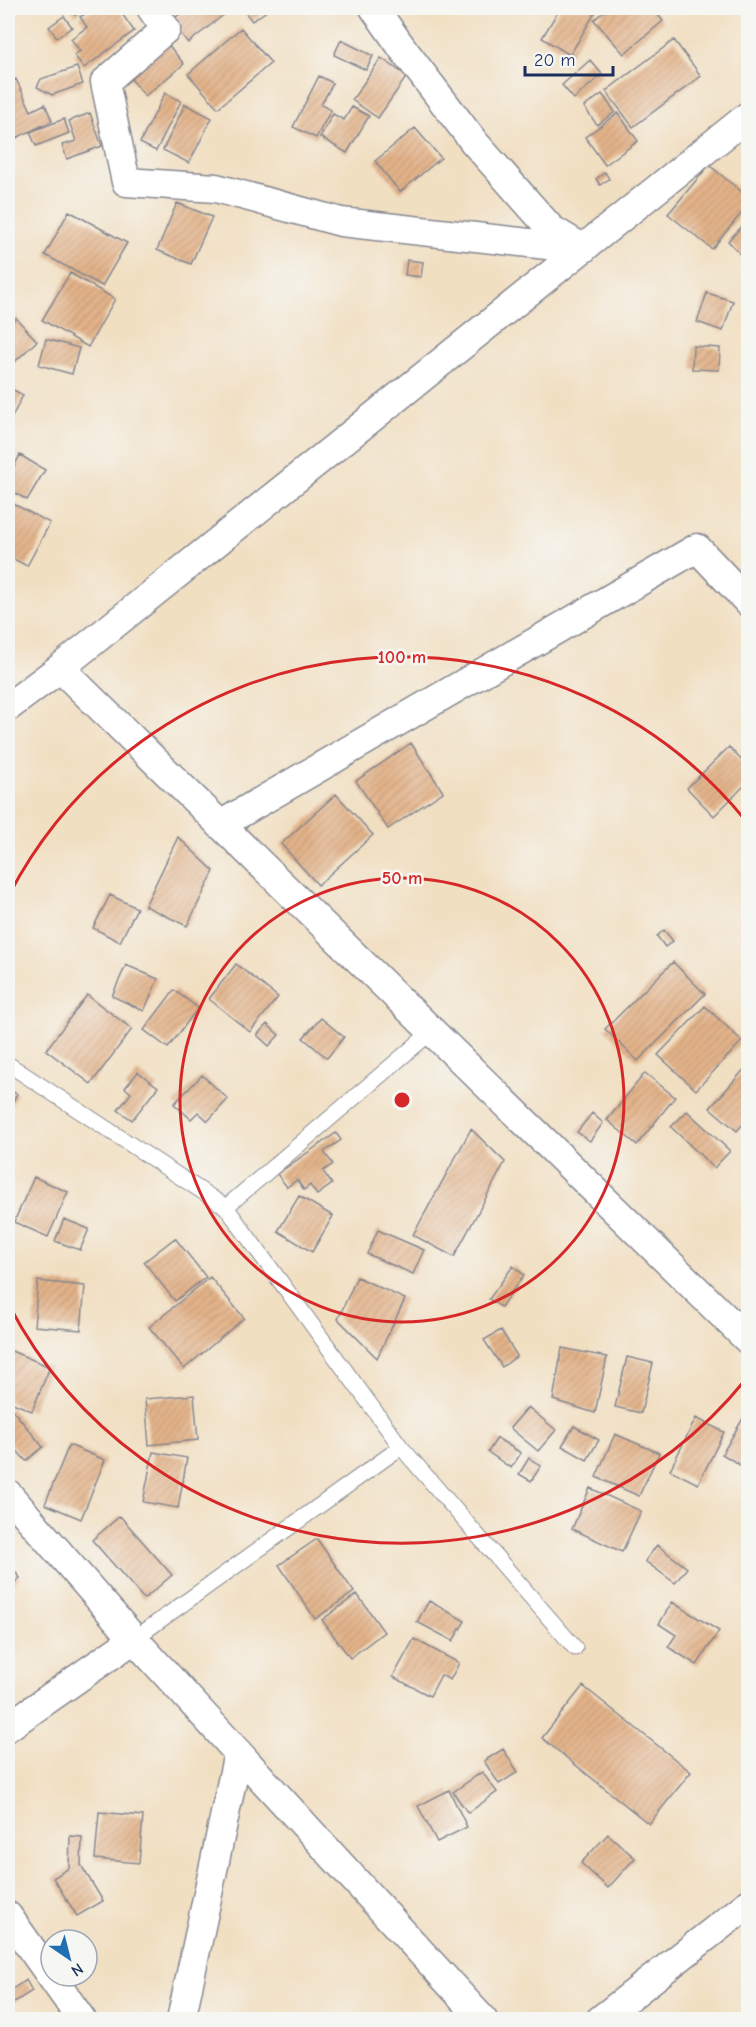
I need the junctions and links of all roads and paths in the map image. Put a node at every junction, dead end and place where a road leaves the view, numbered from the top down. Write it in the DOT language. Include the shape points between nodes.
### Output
graph roads {
  1 [pos="151,8"];
  2 [pos="374,8"];
  3 [pos="748,116"];
  4 [pos="583,249"];
  5 [pos="748,602"];
  6 [pos="60,668"];
  7 [pos="8,706"];
  8 [pos="220,825"];
  9 [pos="431,1032"];
  10 [pos="8,1064"];
  11 [pos="226,1208"];
  12 [pos="748,1340"];
  13 [pos="401,1447"];
  14 [pos="8,1494"];
  15 [pos="134,1639"];
  16 [pos="575,1648"];
  17 [pos="8,1727"];
  18 [pos="238,1753"];
  19 [pos="748,1904"];
  20 [pos="8,1916"];
  21 [pos="82,2019"];
  22 [pos="181,2019"];
  23 [pos="483,2019"];
  24 [pos="600,2019"];
  1 -- 4 [label="street" via="166,29 105,82 126,182 216,188 342,222"];
  2 -- 4 [label="street" via="474,142 551,229"];
  3 -- 4 [label="street"];
  4 -- 6 [label="street"];
  5 -- 8 [label="street" via="697,548"];
  6 -- 7 [label="street"];
  6 -- 8 [label="street"];
  8 -- 9 [label="street"];
  9 -- 11 [label="lane"];
  9 -- 12 [label="street"];
  10 -- 11 [label="lane"];
  11 -- 13 [label="lane"];
  13 -- 15 [label="lane"];
  13 -- 16 [label="lane"];
  14 -- 15 [label="street"];
  15 -- 17 [label="street"];
  15 -- 18 [label="street"];
  18 -- 22 [label="street"];
  18 -- 23 [label="street"];
  19 -- 24 [label="street"];
  20 -- 21 [label="street"];
}
